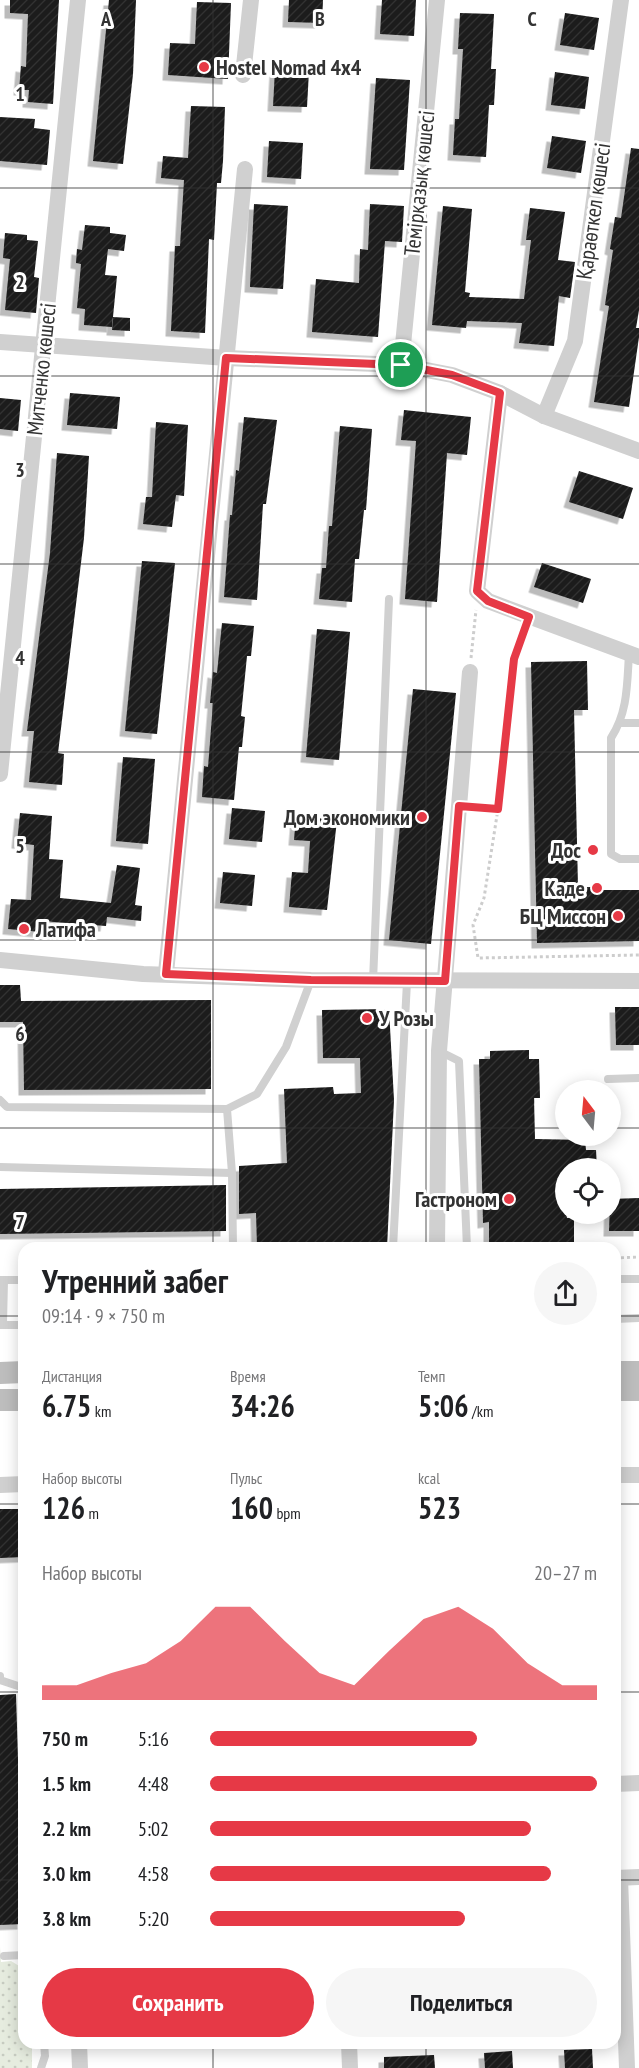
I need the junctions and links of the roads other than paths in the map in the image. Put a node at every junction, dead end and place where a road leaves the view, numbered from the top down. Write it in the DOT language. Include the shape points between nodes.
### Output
graph roads {
  1 [pos="78,0"];
  2 [pos="251,0"];
  3 [pos="437,0"];
  4 [pos="621,0"];
  5 [pos="243,75"];
  6 [pos="245,169"];
  7 [pos="0,342"];
  8 [pos="43,347"];
  9 [pos="226,358"];
  10 [pos="401,365"];
  11 [pos="500,393"];
  12 [pos="544,416"];
  13 [pos="639,451"];
  14 [pos="389,599"];
  15 [pos="634,655"];
  16 [pos="470,672"];
  17 [pos="621,723"];
  18 [pos="639,723"];
  19 [pos="0,774"];
  20 [pos="639,860"];
  21 [pos="0,960"];
  22 [pos="166,974"];
  23 [pos="311,980"];
  24 [pos="445,981"];
  25 [pos="639,981"];
  26 [pos="373,982"];
  27 [pos="407,982"];
  28 [pos="440,1051"];
  29 [pos="639,1078"];
  30 [pos="608,1079"];
  31 [pos="0,1100"];
  32 [pos="227,1109"];
  33 [pos="0,1167"];
  34 [pos="232,1173"];
  35 [pos="233,1242"];
  36 [pos="393,1242"];
  37 [pos="437,1242"];
  38 [pos="466,1242"];
  39 [pos="621,1279"];
  40 [pos="639,1279"];
  41 [pos="2,1280"];
  42 [pos="18,1280"];
  43 [pos="639,1318"];
  44 [pos="621,1319"];
  45 [pos="2,1325"];
  46 [pos="18,1325"];
  47 [pos="621,1363"];
  48 [pos="639,1363"];
  49 [pos="18,1372"];
  50 [pos="621,1372"];
  51 [pos="639,1372"];
  52 [pos="0,1373"];
  53 [pos="621,1390"];
  54 [pos="639,1390"];
  55 [pos="0,1400"];
  56 [pos="18,1400"];
  57 [pos="639,1474"];
  58 [pos="621,1475"];
  59 [pos="18,1484"];
  60 [pos="0,1485"];
  61 [pos="0,1676"];
  62 [pos="18,1686"];
  63 [pos="639,1783"];
  64 [pos="621,1784"];
  65 [pos="639,1877"];
  66 [pos="621,1878"];
  67 [pos="621,1954"];
  68 [pos="18,1955"];
  69 [pos="4,1956"];
  70 [pos="44,2049"];
  71 [pos="79,2049"];
  72 [pos="349,2049"];
  73 [pos="41,2068"];
  74 [pos="80,2068"];
  75 [pos="350,2068"];
  76 [pos="627,2068"];
  1 -- 8 [label="street, Митченко көшесі"];
  2 -- 5 [label="street"];
  3 -- 10 [label="street, Темірқазық көшесі"];
  4 -- 12 [label="street, Қараөткел көшесі" via="575,341"];
  6 -- 9 [label="street"];
  7 -- 8 [label="street"];
  8 -- 9 [label="street"];
  8 -- 19 [label="street, Митченко көшесі"];
  9 -- 10 [label="street"];
  9 -- 22 [label="street"];
  10 -- 11 [label="street" via="452,375"];
  11 -- 12 [label="street"];
  11 -- 15 [label="street" via="477,591 488,601"];
  12 -- 13 [label="street"];
  14 -- 26 [label="lane"];
  15 -- 17 [label="lane"];
  16 -- 24 [label="street"];
  17 -- 18 [label="lane"];
  17 -- 20 [label="lane" via="611,738 611,854 620,859"];
  21 -- 22 [label="street"];
  22 -- 23 [label="street"];
  23 -- 26 [label="street"];
  23 -- 32 [label="lane" via="286,1047 257,1094"];
  24 -- 25 [label="street"];
  24 -- 27 [label="street"];
  24 -- 28 [label="street"];
  26 -- 27 [label="street"];
  27 -- 36 [label="lane"];
  28 -- 37 [label="street"];
  28 -- 38 [label="lane" via="459,1061"];
  29 -- 30 [label="lane"];
  31 -- 32 [label="lane" via="7,1107"];
  32 -- 34 [label="lane"];
  33 -- 34 [label="lane"];
  34 -- 35 [label="lane"];
  39 -- 40 [label="lane"];
  41 -- 42 [label="lane"];
  41 -- 45 [label="lane"];
  43 -- 44 [label="lane"];
  45 -- 46 [label="lane"];
  47 -- 48 [label="main road"];
  49 -- 52 [label="main road"];
  50 -- 51 [label="main road"];
  53 -- 54 [label="main road"];
  55 -- 56 [label="main road"];
  57 -- 58 [label="street"];
  59 -- 60 [label="street"];
  61 -- 62 [label="lane" via="0,1680"];
  63 -- 64 [label="street"];
  65 -- 66 [label="street"];
  67 -- 76 [label="street"];
  68 -- 69 [label="lane"];
  70 -- 73 [label="lane"];
  71 -- 74 [label="street"];
  72 -- 75 [label="street"];
}
